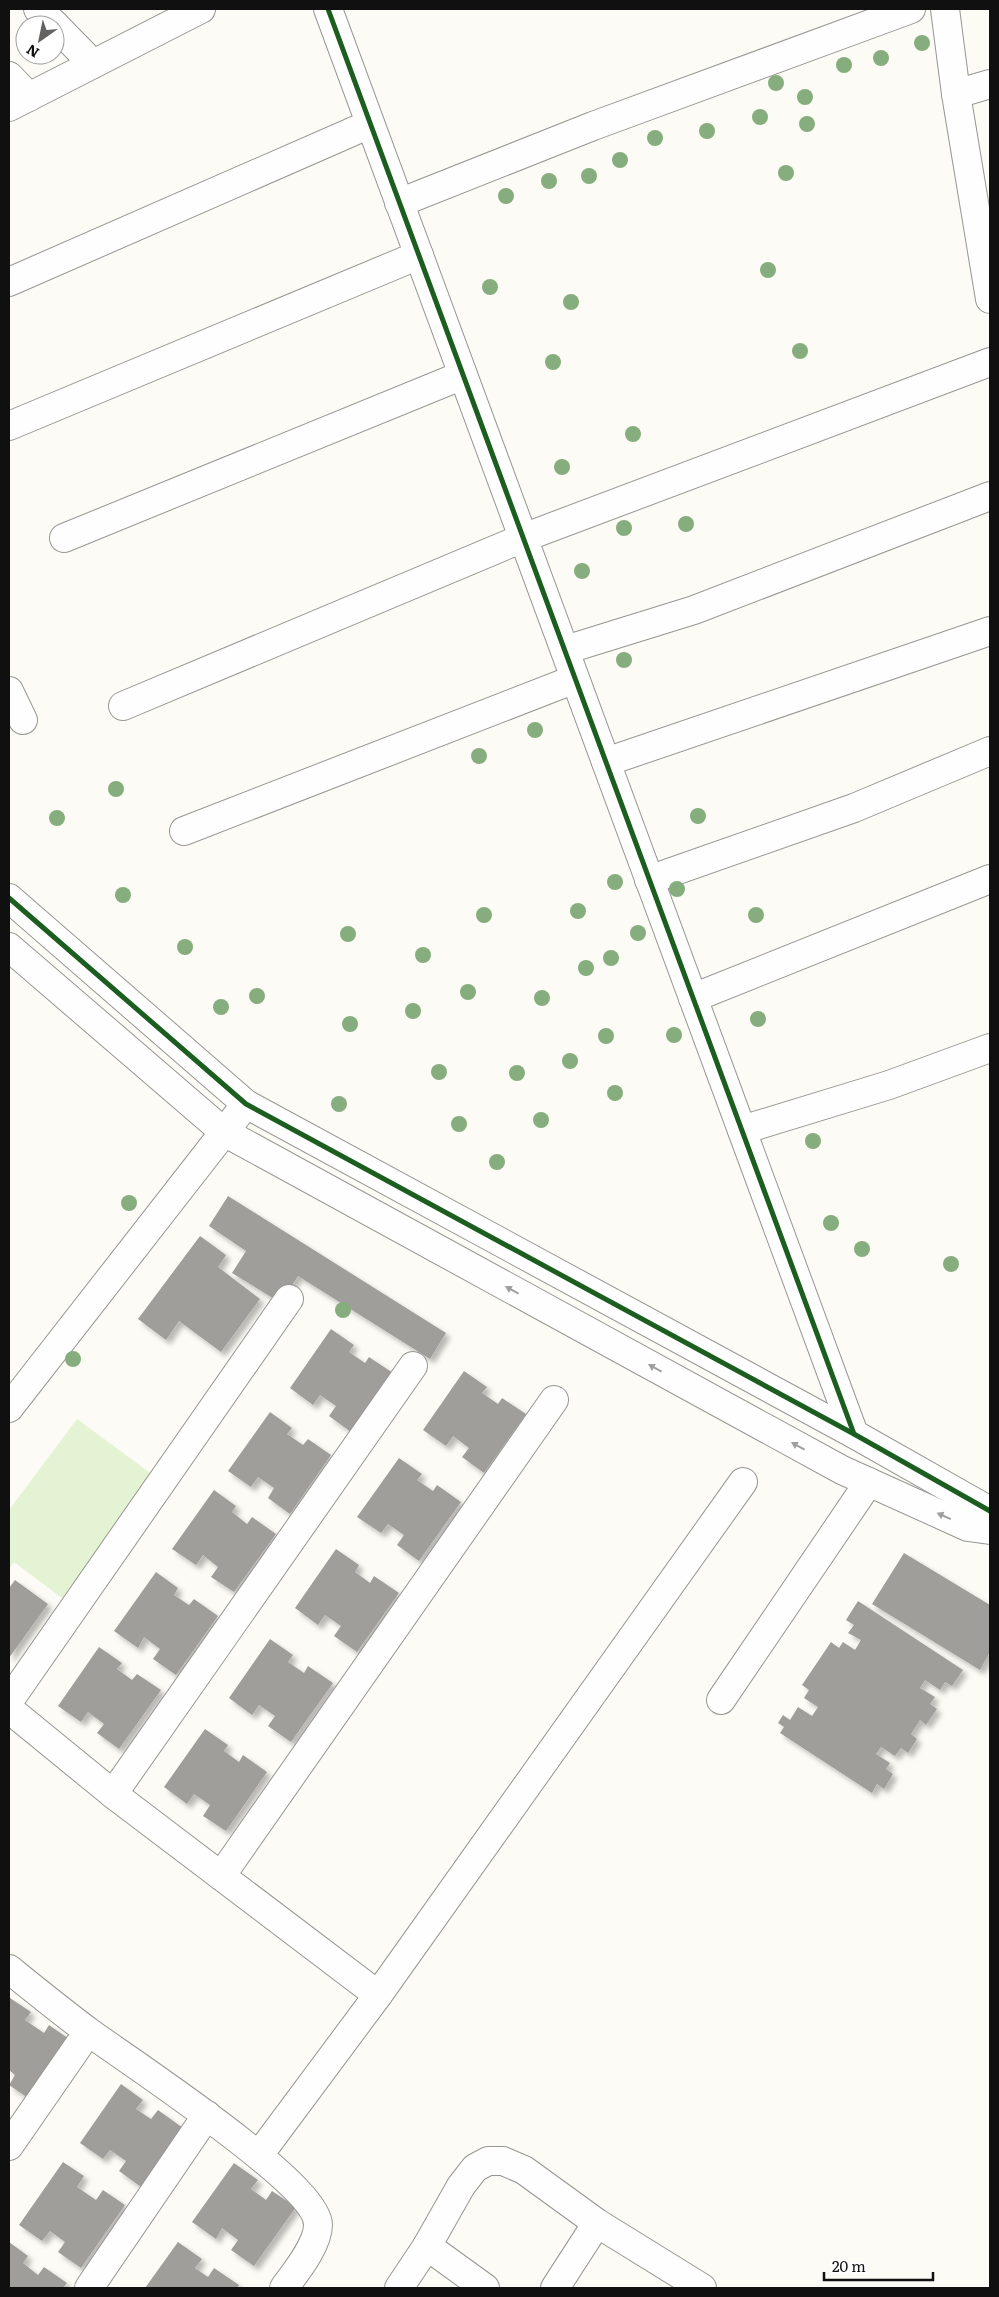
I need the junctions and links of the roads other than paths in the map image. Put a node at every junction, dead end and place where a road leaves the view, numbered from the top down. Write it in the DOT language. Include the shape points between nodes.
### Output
graph roads {
  1 [pos="200,9"];
  2 [pos="328,9"];
  3 [pos="911,9"];
  4 [pos="945,9"];
  5 [pos="65,35"];
  6 [pos="93,64"];
  7 [pos="9,76"];
  8 [pos="990,84"];
  9 [pos="956,94"];
  10 [pos="19,102"];
  11 [pos="370,124"];
  12 [pos="399,202"];
  13 [pos="418,255"];
  14 [pos="988,260"];
  15 [pos="9,282"];
  16 [pos="990,299"];
  17 [pos="990,362"];
  18 [pos="463,375"];
  19 [pos="9,426"];
  20 [pos="990,496"];
  21 [pos="64,538"];
  22 [pos="523,538"];
  23 [pos="990,631"];
  24 [pos="565,650"];
  25 [pos="575,679"];
  26 [pos="9,691"];
  27 [pos="123,706"];
  28 [pos="22,720"];
  29 [pos="990,751"];
  30 [pos="606,762"];
  31 [pos="184,831"];
  32 [pos="990,879"];
  33 [pos="649,880"];
  34 [pos="9,898"];
  35 [pos="9,947"];
  36 [pos="693,998"];
  37 [pos="990,1048"];
  38 [pos="246,1104"];
  39 [pos="742,1130"];
  40 [pos="224,1132"];
  41 [pos="289,1299"];
  42 [pos="413,1366"];
  43 [pos="554,1400"];
  44 [pos="9,1408"];
  45 [pos="854,1434"];
  46 [pos="743,1482"];
  47 [pos="869,1482"];
  48 [pos="990,1511"];
  49 [pos="990,1530"];
  50 [pos="721,1700"];
  51 [pos="9,1701"];
  52 [pos="9,1709"];
  53 [pos="113,1794"];
  54 [pos="221,1876"];
  55 [pos="9,1968"];
  56 [pos="378,1995"];
  57 [pos="88,2032"];
  58 [pos="206,2115"];
  59 [pos="9,2146"];
  60 [pos="259,2155"];
  61 [pos="597,2223"];
  62 [pos="427,2246"];
  63 [pos="89,2288"];
  64 [pos="284,2288"];
  65 [pos="399,2288"];
  66 [pos="485,2288"];
  67 [pos="555,2288"];
  68 [pos="702,2288"];
  1 -- 6 [label="street"];
  2 -- 11 [label="street"];
  3 -- 12 [label="street" via="593,126"];
  4 -- 9 [label="street"];
  5 -- 6 [label="street"];
  6 -- 10 [label="street"];
  7 -- 10 [label="street"];
  8 -- 9 [label="street"];
  9 -- 14 [label="street"];
  11 -- 12 [label="street"];
  11 -- 15 [label="street"];
  12 -- 13 [label="street"];
  13 -- 18 [label="street"];
  13 -- 19 [label="street"];
  14 -- 16 [label="street"];
  17 -- 22 [label="street"];
  18 -- 21 [label="street"];
  18 -- 22 [label="street"];
  20 -- 24 [label="street" via="694,610"];
  22 -- 24 [label="street"];
  22 -- 27 [label="street"];
  23 -- 30 [label="street"];
  24 -- 25 [label="street"];
  25 -- 30 [label="street"];
  25 -- 31 [label="street"];
  26 -- 28 [label="street"];
  29 -- 33 [label="street" via="854,808"];
  30 -- 33 [label="street"];
  32 -- 36 [label="street"];
  33 -- 36 [label="street"];
  34 -- 38 [label="street"];
  35 -- 40 [label="street"];
  36 -- 39 [label="street"];
  37 -- 39 [label="street" via="889,1085"];
  38 -- 40 [label="street"];
  38 -- 45 [label="street"];
  39 -- 45 [label="street"];
  40 -- 44 [label="street"];
  47 -- 40 [label="street, one-way"];
  41 -- 51 [label="street"];
  42 -- 53 [label="street"];
  43 -- 54 [label="street"];
  45 -- 48 [label="street"];
  46 -- 56 [label="street"];
  49 -- 47 [label="street, one-way" via="968,1527"];
  47 -- 50 [label="street"];
  52 -- 53 [label="street"];
  53 -- 54 [label="street"];
  54 -- 56 [label="street"];
  55 -- 57 [label="street"];
  56 -- 60 [label="street"];
  57 -- 58 [label="street"];
  57 -- 59 [label="street"];
  58 -- 60 [label="street"];
  58 -- 63 [label="street"];
  60 -- 64 [label="street" via="310,2205 318,2225 312,2245"];
  61 -- 62 [label="street" via="524,2170 503,2161 488,2160 475,2168 461,2186"];
  61 -- 67 [label="street"];
  61 -- 68 [label="street"];
  62 -- 65 [label="street"];
  62 -- 66 [label="street"];
}
